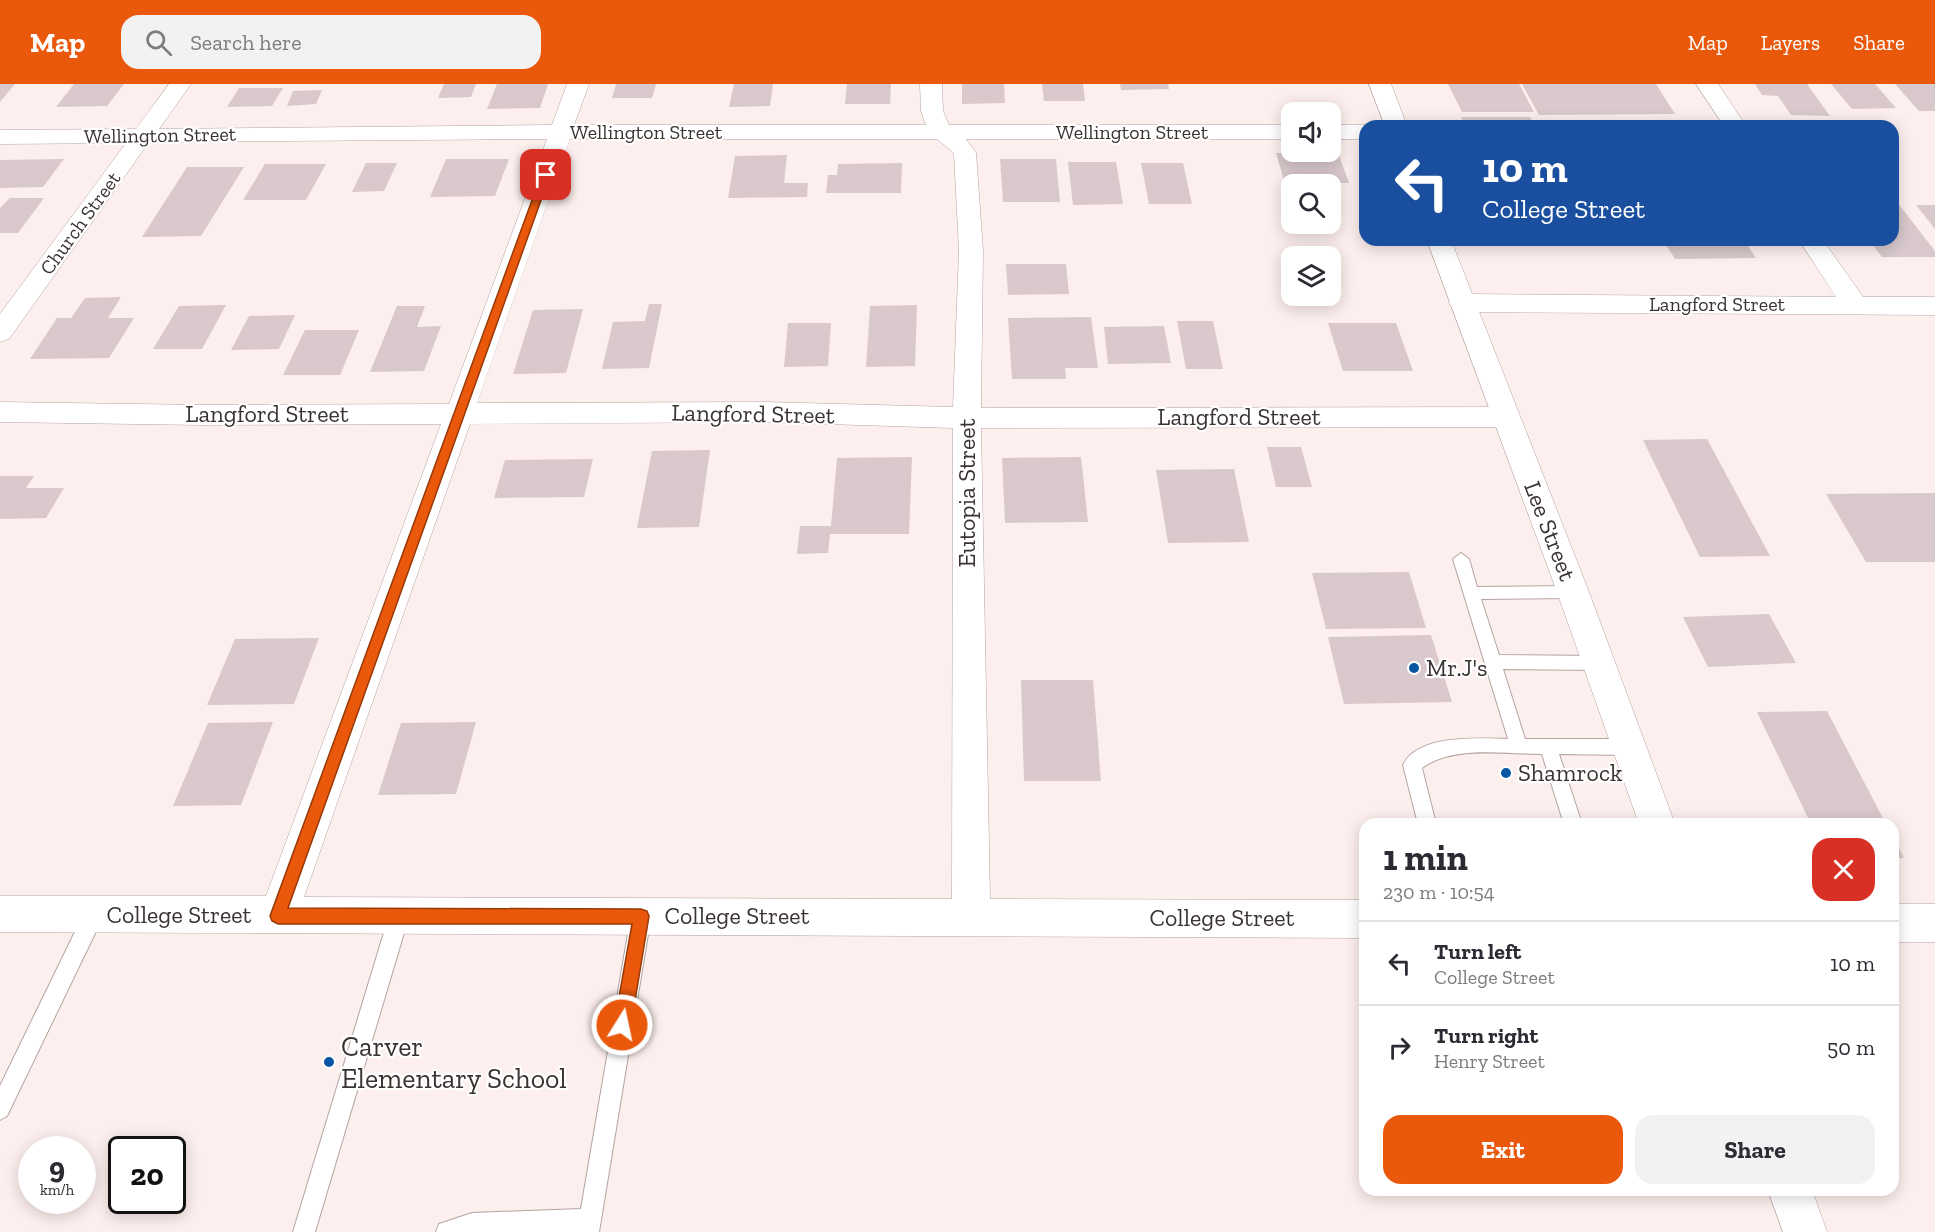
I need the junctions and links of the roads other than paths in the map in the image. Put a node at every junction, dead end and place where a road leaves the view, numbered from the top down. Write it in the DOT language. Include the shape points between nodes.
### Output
graph roads {
  1 [pos="180,84"];
  2 [pos="578,84"];
  3 [pos="931,84"];
  4 [pos="1380,84"];
  5 [pos="1707,84"];
  6 [pos="1394,120"];
  7 [pos="1731,120"];
  8 [pos="561,132"];
  9 [pos="942,132"];
  10 [pos="1281,132"];
  11 [pos="1341,132"];
  12 [pos="1359,132"];
  13 [pos="143,135"];
  14 [pos="0,137"];
  15 [pos="1441,246"];
  16 [pos="1815,246"];
  17 [pos="1462,303"];
  18 [pos="1855,305"];
  19 [pos="1935,306"];
  20 [pos="0,333"];
  21 [pos="0,412"];
  22 [pos="461,414"];
  23 [pos="1506,417"];
  24 [pos="967,418"];
  25 [pos="1461,559"];
  26 [pos="1573,592"];
  27 [pos="1471,593"];
  28 [pos="1494,663"];
  29 [pos="1599,663"];
  30 [pos="1519,746"];
  31 [pos="1548,747"];
  32 [pos="1629,747"];
  33 [pos="1425,818"];
  34 [pos="1571,818"];
  35 [pos="1655,818"];
  36 [pos="0,914"];
  37 [pos="94,914"];
  38 [pos="278,916"];
  39 [pos="399,916"];
  40 [pos="641,916"];
  41 [pos="971,916"];
  42 [pos="1359,919"];
  43 [pos="1899,923"];
  44 [pos="1935,923"];
  45 [pos="2,1102"];
  46 [pos="1792,1196"];
  47 [pos="589,1226"];
  48 [pos="304,1232"];
  49 [pos="447,1232"];
  50 [pos="1805,1232"];
  1 -- 13 [label="street, Church Street"];
  2 -- 8 [label="street"];
  3 -- 9 [label="street" via="935,122"];
  4 -- 6 [label="street"];
  5 -- 7 [label="street"];
  8 -- 9 [label="street, Wellington Street"];
  8 -- 13 [label="street, Wellington Street"];
  8 -- 22 [label="street"];
  9 -- 10 [label="street, Wellington Street"];
  9 -- 24 [label="street, Eutopia Street" via="959,142 965,153 971,251"];
  11 -- 12 [label="street"];
  13 -- 14 [label="street, Wellington Street"];
  13 -- 20 [label="street, Church Street"];
  15 -- 17 [label="street, Lee Street"];
  16 -- 18 [label="street"];
  17 -- 18 [label="street, Langford Street"];
  17 -- 23 [label="street, Lee Street"];
  18 -- 19 [label="street, Langford Street"];
  21 -- 22 [label="street, Langford Street"];
  22 -- 24 [label="street, Langford Street" via="764,412"];
  22 -- 38 [label="street"];
  23 -- 24 [label="street, Langford Street"];
  23 -- 26 [label="street, Lee Street"];
  24 -- 41 [label="street, Eutopia Street"];
  25 -- 27 [label="lane"];
  26 -- 27 [label="lane"];
  26 -- 29 [label="street, Lee Street"];
  27 -- 28 [label="lane"];
  28 -- 29 [label="lane"];
  28 -- 30 [label="lane"];
  29 -- 32 [label="street, Lee Street"];
  30 -- 31 [label="lane"];
  30 -- 33 [label="lane" via="1439,750 1412,765"];
  31 -- 32 [label="lane"];
  31 -- 34 [label="lane"];
  32 -- 35 [label="street, Lee Street"];
  36 -- 37 [label="street, College Street"];
  37 -- 38 [label="street, College Street"];
  37 -- 45 [label="lane"];
  38 -- 39 [label="street, College Street"];
  39 -- 40 [label="street, College Street"];
  39 -- 48 [label="lane"];
  40 -- 41 [label="street, College Street"];
  40 -- 47 [label="lane"];
  41 -- 42 [label="street, College Street"];
  43 -- 44 [label="street"];
  46 -- 50 [label="street"];
  47 -- 49 [label="lane" via="472,1224 452,1227"];
}
